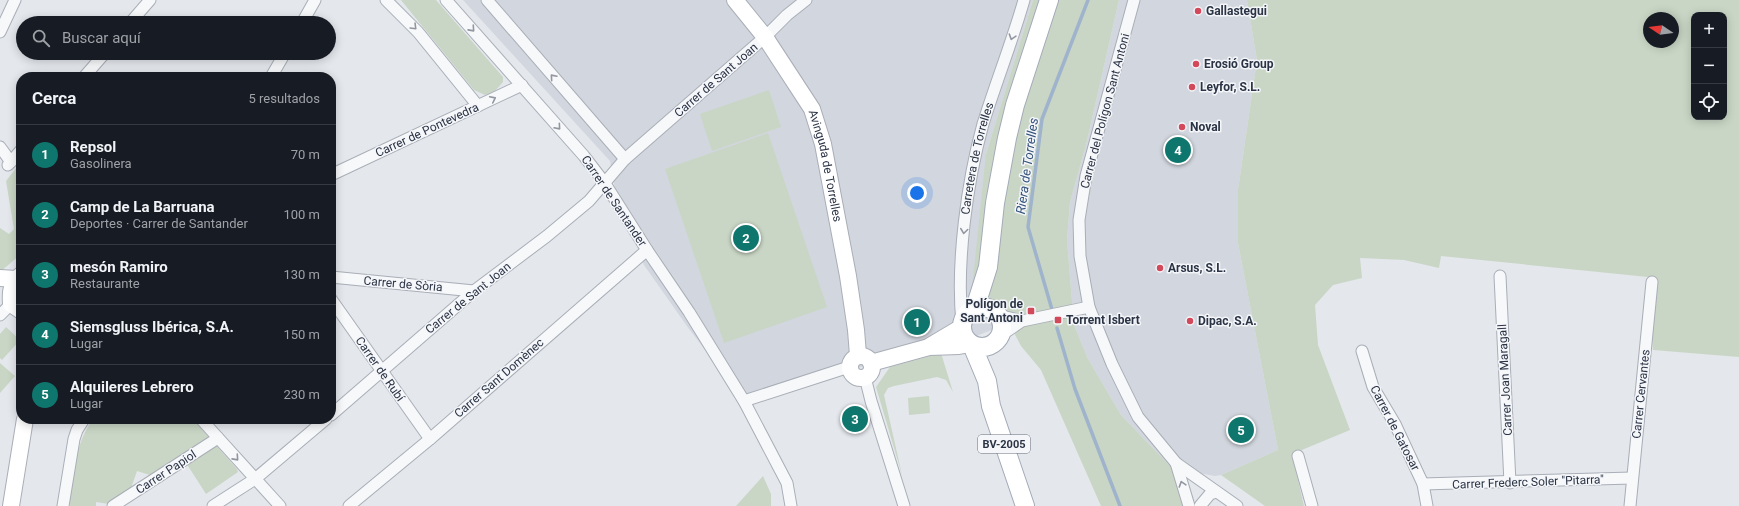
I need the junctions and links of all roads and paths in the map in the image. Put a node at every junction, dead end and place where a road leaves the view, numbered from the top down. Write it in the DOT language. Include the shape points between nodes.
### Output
graph roads {
  1 [pos="15,0"];
  2 [pos="150,0"];
  3 [pos="315,0"];
  4 [pos="386,0"];
  5 [pos="446,0"];
  6 [pos="487,0"];
  7 [pos="735,0"];
  8 [pos="806,0"];
  9 [pos="1024,0"];
  10 [pos="1049,0"];
  11 [pos="1134,0"];
  12 [pos="136,16"];
  13 [pos="306,16"];
  14 [pos="0,32"];
  15 [pos="764,37"];
  16 [pos="99,60"];
  17 [pos="281,60"];
  18 [pos="88,72"];
  19 [pos="274,72"];
  20 [pos="522,86"];
  21 [pos="478,106"];
  22 [pos="0,148"];
  23 [pos="16,156"];
  24 [pos="625,159"];
  25 [pos="336,173"];
  26 [pos="604,182"];
  27 [pos="647,250"];
  28 [pos="988,267"];
  29 [pos="1500,276"];
  30 [pos="16,277"];
  31 [pos="336,277"];
  32 [pos="0,278"];
  33 [pos="16,281"];
  34 [pos="1652,282"];
  35 [pos="474,291"];
  36 [pos="11,300"];
  37 [pos="336,306"];
  38 [pos="1089,307"];
  39 [pos="975,308"];
  40 [pos="996,313"];
  41 [pos="0,315"];
  42 [pos="1022,321"];
  43 [pos="962,325"];
  44 [pos="997,340"];
  45 [pos="971,345"];
  46 [pos="929,347"];
  47 [pos="1362,350"];
  48 [pos="861,366"];
  49 [pos="382,371"];
  50 [pos="987,381"];
  51 [pos="744,401"];
  52 [pos="336,411"];
  53 [pos="24,424"];
  54 [pos="81,424"];
  55 [pos="205,424"];
  56 [pos="320,424"];
  57 [pos="218,438"];
  58 [pos="430,439"];
  59 [pos="1298,456"];
  60 [pos="1176,463"];
  61 [pos="1632,478"];
  62 [pos="255,479"];
  63 [pos="1510,483"];
  64 [pos="1423,484"];
  65 [pos="1216,492"];
  66 [pos="11,506"];
  67 [pos="63,506"];
  68 [pos="113,506"];
  69 [pos="213,506"];
  70 [pos="280,506"];
  71 [pos="349,506"];
  72 [pos="791,506"];
  73 [pos="904,506"];
  74 [pos="1025,506"];
  75 [pos="1189,506"];
  76 [pos="1200,506"];
  77 [pos="1237,506"];
  78 [pos="1312,506"];
  79 [pos="1427,506"];
  80 [pos="1630,506"];
  1 -- 14 [label="street"];
  2 -- 12 [label="street"];
  3 -- 13 [label="street"];
  4 -- 21 [label="street, one-way" via="418,32"];
  5 -- 20 [label="street, Carrer de Santander, one-way"];
  24 -- 6 [label="street, one-way"];
  7 -- 15 [label="street, Avinguda de Torrelles"];
  8 -- 15 [label="street, Carrer de Sant Joan"];
  9 -- 43 [label="street, Carretera de Torrelles, one-way" via="983,125 971,179 962,244"];
  10 -- 28 [label="main road, Carretera de Torrelles / BV-2005" via="1015,105 1005,146"];
  11 -- 38 [label="street, Carrer del Polígon Sant Antoni" via="1086,176 1079,220 1080,256"];
  15 -- 24 [label="street, Carrer de Sant Joan"];
  15 -- 48 [label="street, Avinguda de Torrelles" via="812,109 823,144 848,276"];
  16 -- 18 [label="street"];
  17 -- 19 [label="street"];
  21 -- 20 [label="street, Carrer de Pontevedra, one-way"];
  20 -- 26 [label="street, Carrer de Santander, one-way"];
  21 -- 25 [label="street, Carrer de Pontevedra"];
  22 -- 23 [label="street" via="9,164"];
  24 -- 26 [label="street, Carrer de Sant Joan"];
  26 -- 27 [label="street, Carrer de Santander"];
  26 -- 35 [label="street, Carrer de Sant Joan" via="589,201"];
  27 -- 51 [label="street, Carrer de Santander"];
  27 -- 58 [label="street, Carrer Sant Domènec"];
  28 -- 39 [label="main road, Carretera de Torrelles / BV-2005"];
  28 -- 40 [label="main road, Carretera de Torrelles / BV-2005"];
  29 -- 63 [label="street, Carrer Joan Maragall"];
  30 -- 32 [label="street"];
  31 -- 35 [label="street, Carrer de Sòria"];
  33 -- 36 [label="street"];
  34 -- 61 [label="street, Carrer Cervantes"];
  35 -- 49 [label="street, Carrer de Sant Joan"];
  36 -- 41 [label="street"];
  37 -- 49 [label="street, Carrer de Rubí"];
  38 -- 42 [label="street"];
  38 -- 60 [label="street, Carrer del Polígon Sant Antoni" via="1112,364 1138,416"];
  39 -- 40 [label="main road" via="985,307"];
  39 -- 43 [label="main road, BV-2005" via="969,311"];
  40 -- 42 [label="street"];
  40 -- 44 [label="main road, BV-2005" via="1002,325"];
  42 -- 44 [label="street"];
  43 -- 45 [label="main road, BV-2005" via="965,338"];
  43 -- 46 [label="street"];
  44 -- 45 [label="main road" via="983,348"];
  44 -- 50 [label="main road, BV-2005"];
  45 -- 46 [label="street"];
  45 -- 50 [label="main road, BV-2005"];
  46 -- 48 [label="street"];
  47 -- 64 [label="street, Carrer de Gatosar" via="1373,387 1395,424"];
  48 -- 51 [label="street"];
  48 -- 73 [label="street"];
  49 -- 52 [label="street, Carrer de Sant Joan"];
  49 -- 58 [label="street, Carrer de Rubí"];
  50 -- 74 [label="main road, BV-2005" via="991,406"];
  51 -- 72 [label="street, Carrer de Santander" via="787,483"];
  53 -- 66 [label="street"];
  54 -- 67 [label="street" via="74,438"];
  55 -- 57 [label="street"];
  56 -- 62 [label="street"];
  57 -- 62 [label="street, one-way"];
  57 -- 68 [label="street, Carrer Papiol"];
  58 -- 71 [label="street, Carrer Sant Domènec"];
  59 -- 78 [label="street"];
  60 -- 65 [label="street"];
  75 -- 60 [label="street, one-way"];
  61 -- 63 [label="street, Carrer Frederc Soler \"Pitarra\""];
  61 -- 80 [label="street, Carrer Cervantes"];
  62 -- 69 [label="street"];
  62 -- 70 [label="street"];
  63 -- 64 [label="street, Carrer Frederc Soler \"Pitarra\""];
  64 -- 79 [label="street, Carrer de Gatosar"];
  65 -- 76 [label="street" via="1210,494"];
  65 -- 77 [label="street"];
}
